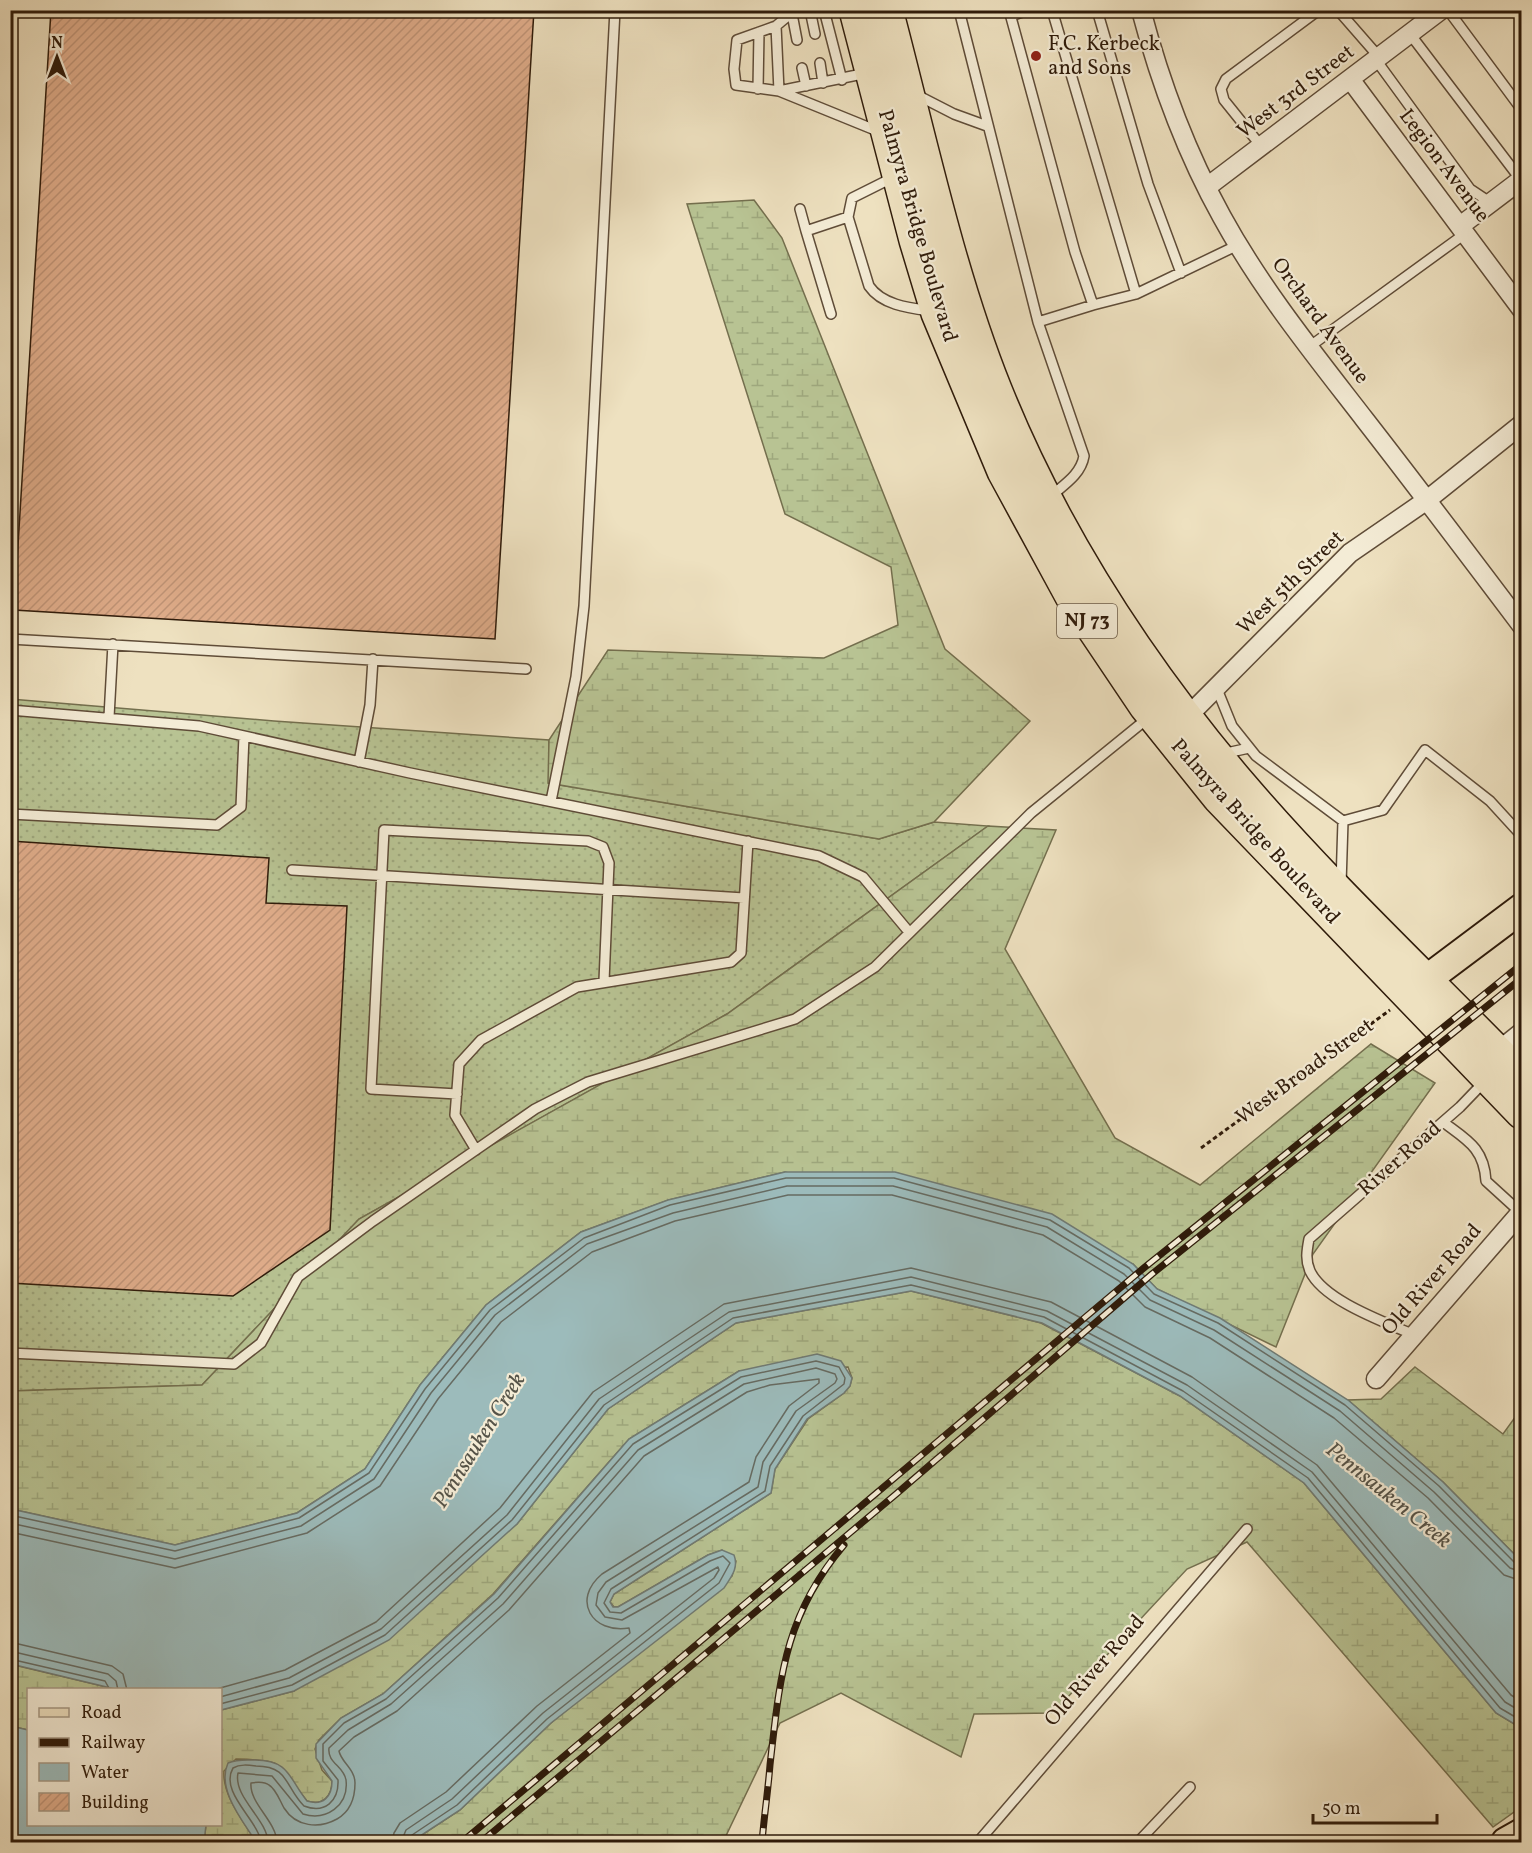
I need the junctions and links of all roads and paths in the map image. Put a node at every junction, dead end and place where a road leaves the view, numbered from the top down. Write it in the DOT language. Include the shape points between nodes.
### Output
graph roads {
  1 [pos="615,10"];
  2 [pos="810,10"];
  3 [pos="824,10"];
  4 [pos="856,10"];
  5 [pos="886,10"];
  6 [pos="959,10"];
  7 [pos="1028,10"];
  8 [pos="1052,10"];
  9 [pos="1097,10"];
  10 [pos="1141,10"];
  11 [pos="1319,10"];
  12 [pos="1338,10"];
  13 [pos="1441,10"];
  14 [pos="1448,10"];
  15 [pos="794,12"];
  16 [pos="1010,13"];
  17 [pos="776,26"];
  18 [pos="759,32"];
  19 [pos="814,34"];
  20 [pos="1410,34"];
  21 [pos="797,40"];
  22 [pos="1378,58"];
  23 [pos="820,63"];
  24 [pos="802,68"];
  25 [pos="857,76"];
  26 [pos="1350,79"];
  27 [pos="823,83"];
  28 [pos="806,86"];
  29 [pos="758,88"];
  30 [pos="907,89"];
  31 [pos="778,91"];
  32 [pos="1521,110"];
  33 [pos="987,126"];
  34 [pos="888,135"];
  35 [pos="1261,146"];
  36 [pos="899,174"];
  37 [pos="1521,180"];
  38 [pos="1207,187"];
  39 [pos="1491,203"];
  40 [pos="800,209"];
  41 [pos="848,217"];
  42 [pos="1463,229"];
  43 [pos="806,231"];
  44 [pos="1238,245"];
  45 [pos="1181,273"];
  46 [pos="1136,294"];
  47 [pos="1093,305"];
  48 [pos="1521,310"];
  49 [pos="938,312"];
  50 [pos="831,314"];
  51 [pos="1038,322"];
  52 [pos="1309,347"];
  53 [pos="1521,424"];
  54 [pos="1047,500"];
  55 [pos="1427,500"];
  56 [pos="1521,626"];
  57 [pos="10,639"];
  58 [pos="113,644"];
  59 [pos="373,659"];
  60 [pos="526,669"];
  61 [pos="1217,689"];
  62 [pos="10,710"];
  63 [pos="1152,714"];
  64 [pos="109,717"];
  65 [pos="1186,718"];
  66 [pos="244,736"];
  67 [pos="1249,748"];
  68 [pos="1216,756"];
  69 [pos="359,762"];
  70 [pos="551,801"];
  71 [pos="10,814"];
  72 [pos="1343,821"];
  73 [pos="1521,836"];
  74 [pos="748,841"];
  75 [pos="292,870"];
  76 [pos="381,876"];
  77 [pos="608,890"];
  78 [pos="1341,892"];
  79 [pos="744,898"];
  80 [pos="1521,908"];
  81 [pos="909,932"];
  82 [pos="604,981"];
  83 [pos="1418,988"];
  84 [pos="1521,1032"];
  85 [pos="1493,1064"];
  86 [pos="1521,1078"];
  87 [pos="457,1094"];
  88 [pos="1521,1112"];
  89 [pos="1443,1122"];
  90 [pos="1201,1148"];
  91 [pos="476,1150"];
  92 [pos="1521,1211"];
  93 [pos="1414,1335"];
  94 [pos="10,1353"];
  95 [pos="1376,1379"];
  96 [pos="1247,1529"];
  97 [pos="1190,1787"];
  98 [pos="1521,1833"];
  99 [pos="978,1842"];
  100 [pos="1138,1842"];
  101 [pos="1506,1842"];
  1 -- 70 [label="lane" via="584,606 576,677"];
  2 -- 19 [label="lane"];
  3 -- 25 [label="lane"];
  4 -- 25 [label="highway, Palmyra Bridge Boulevard / NJ 73"];
  5 -- 30 [label="highway, Palmyra Bridge Boulevard / NJ 73"];
  6 -- 33 [label="lane"];
  7 -- 16 [label="lane"];
  8 -- 46 [label="lane"];
  9 -- 45 [label="lane" via="1148,184"];
  10 -- 38 [label="street, Orchard Avenue" via="1175,117"];
  11 -- 35 [label="lane" via="1226,79 1221,89 1224,100"];
  12 -- 22 [label="lane"];
  13 -- 20 [label="street, West 3rd Street"];
  14 -- 32 [label="lane"];
  15 -- 17 [label="lane"];
  15 -- 21 [label="lane"];
  16 -- 47 [label="lane"];
  17 -- 18 [label="lane"];
  17 -- 31 [label="lane"];
  18 -- 29 [label="lane"];
  18 -- 29 [label="lane" via="737,40 734,69 736,85"];
  20 -- 22 [label="street, West 3rd Street"];
  20 -- 37 [label="lane"];
  22 -- 26 [label="street, West 3rd Street"];
  22 -- 39 [label="lane" via="1470,189"];
  23 -- 27 [label="lane"];
  24 -- 28 [label="lane"];
  25 -- 27 [label="lane"];
  25 -- 34 [label="highway, Palmyra Bridge Boulevard / NJ 73"];
  26 -- 35 [label="street, West 3rd Street"];
  26 -- 42 [label="street, Legion Avenue"];
  27 -- 28 [label="lane"];
  28 -- 31 [label="lane"];
  29 -- 31 [label="lane"];
  30 -- 33 [label="lane"];
  30 -- 54 [label="highway, Palmyra Bridge Boulevard / NJ 73" via="982,353 1011,428"];
  31 -- 34 [label="lane"];
  33 -- 51 [label="lane"];
  34 -- 36 [label="highway, Palmyra Bridge Boulevard / NJ 73"];
  35 -- 38 [label="street, West 3rd Street"];
  36 -- 41 [label="lane" via="852,198"];
  36 -- 49 [label="highway, Palmyra Bridge Boulevard / NJ 73"];
  37 -- 39 [label="street"];
  38 -- 44 [label="street, Orchard Avenue"];
  39 -- 42 [label="street"];
  40 -- 43 [label="lane"];
  41 -- 43 [label="lane"];
  41 -- 49 [label="lane" via="869,286 876,296 905,308"];
  42 -- 48 [label="street, Legion Avenue"];
  42 -- 52 [label="lane"];
  43 -- 50 [label="lane"];
  44 -- 45 [label="lane"];
  44 -- 52 [label="street, Orchard Avenue"];
  45 -- 46 [label="lane"];
  46 -- 47 [label="lane"];
  47 -- 51 [label="lane"];
  49 -- 63 [label="highway, Palmyra Bridge Boulevard / NJ 73" via="1004,471 1045,550 1096,636"];
  51 -- 54 [label="lane" via="1084,456 1076,474"];
  52 -- 55 [label="street, Orchard Avenue"];
  53 -- 55 [label="street, West 5th Street"];
  54 -- 65 [label="highway, Palmyra Bridge Boulevard / NJ 73" via="1100,596"];
  55 -- 56 [label="street, Orchard Avenue"];
  55 -- 61 [label="street, West 5th Street" via="1350,553"];
  57 -- 58 [label="lane"];
  58 -- 59 [label="lane"];
  58 -- 64 [label="lane"];
  59 -- 60 [label="lane"];
  59 -- 69 [label="lane" via="370,705"];
  61 -- 65 [label="street, West 5th Street"];
  61 -- 67 [label="lane" via="1232,726"];
  62 -- 64 [label="lane"];
  63 -- 81 [label="lane" via="1031,813"];
  63 -- 83 [label="highway, Palmyra Bridge Boulevard / NJ 73" via="1240,821"];
  64 -- 66 [label="lane" via="200,726"];
  65 -- 68 [label="highway, Palmyra Bridge Boulevard / NJ 73"];
  66 -- 69 [label="lane"];
  66 -- 71 [label="lane" via="241,807 216,825"];
  67 -- 68 [label="lane"];
  67 -- 72 [label="lane"];
  68 -- 78 [label="highway, Palmyra Bridge Boulevard / NJ 73"];
  69 -- 70 [label="lane"];
  70 -- 74 [label="lane"];
  72 -- 73 [label="lane" via="1383,810 1425,750 1490,801"];
  72 -- 78 [label="lane"];
  74 -- 79 [label="lane"];
  74 -- 81 [label="lane" via="819,856 863,877"];
  75 -- 76 [label="lane"];
  76 -- 77 [label="lane"];
  76 -- 77 [label="lane" via="384,830 588,841 603,847 609,863"];
  76 -- 87 [label="lane" via="371,1089"];
  77 -- 79 [label="lane"];
  77 -- 82 [label="lane"];
  78 -- 83 [label="highway, Palmyra Bridge Boulevard / NJ 73"];
  79 -- 82 [label="lane" via="741,953 731,962"];
  80 -- 83 [label="main road"];
  81 -- 91 [label="lane" via="874,967 795,1019 588,1082 535,1109"];
  82 -- 87 [label="lane" via="577,987 480,1040 459,1064"];
  83 -- 85 [label="highway, Palmyra Bridge Boulevard / NJ 73"];
  83 -- 90 [label="path, West Broad Street"];
  84 -- 85 [label="street"];
  85 -- 86 [label="highway, Palmyra Bridge Boulevard / NJ 73"];
  85 -- 88 [label="highway, Palmyra Bridge Boulevard / NJ 73"];
  85 -- 89 [label="lane, River Road"];
  87 -- 91 [label="lane" via="455,1115"];
  89 -- 92 [label="lane" via="1476,1147 1485,1163 1486,1180"];
  89 -- 93 [label="lane, River Road" via="1310,1239 1306,1260 1320,1285 1351,1306"];
  91 -- 94 [label="lane" via="298,1277 261,1343 234,1364"];
  92 -- 93 [label="street, Old River Road"];
  93 -- 95 [label="street, Old River Road"];
  96 -- 99 [label="lane, Old River Road"];
  97 -- 100 [label="lane"];
  98 -- 101 [label="main road"];
}
